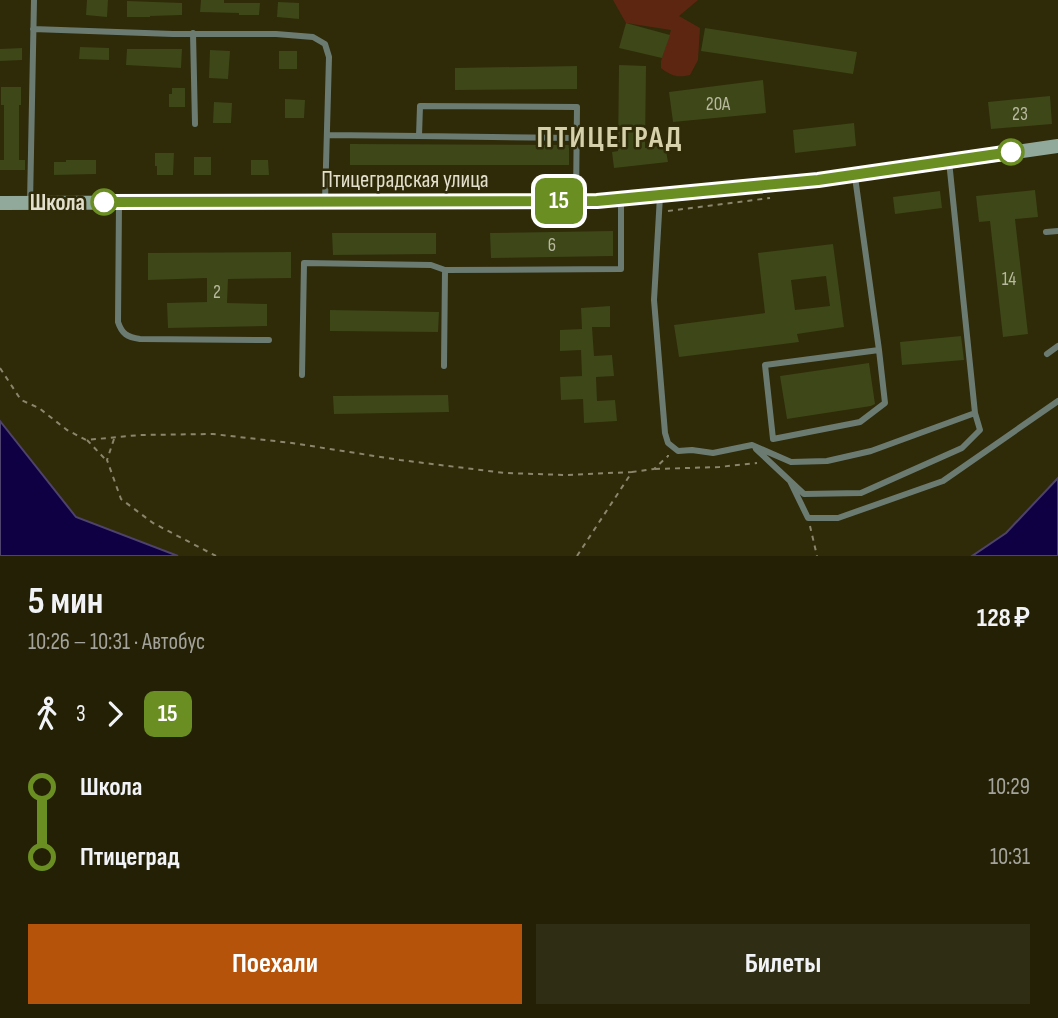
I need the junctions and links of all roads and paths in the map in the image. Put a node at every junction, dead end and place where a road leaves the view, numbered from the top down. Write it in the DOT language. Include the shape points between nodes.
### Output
graph roads {
  1 [pos="34,0"];
  2 [pos="33,30"];
  3 [pos="193,33"];
  4 [pos="195,124"];
  5 [pos="327,135"];
  6 [pos="419,136"];
  7 [pos="577,138"];
  8 [pos="1058,146"];
  9 [pos="949,161"];
  10 [pos="854,175"];
  11 [pos="660,196"];
  12 [pos="778,198"];
  13 [pos="621,199"];
  14 [pos="325,201"];
  15 [pos="576,201"];
  16 [pos="118,202"];
  17 [pos="0,203"];
  18 [pos="30,203"];
  19 [pos="660,212"];
  20 [pos="1058,231"];
  21 [pos="1046,232"];
  22 [pos="445,270"];
  23 [pos="269,340"];
  24 [pos="1058,346"];
  25 [pos="879,350"];
  26 [pos="1047,354"];
  27 [pos="444,366"];
  28 [pos="0,368"];
  29 [pos="302,375"];
  30 [pos="1058,401"];
  31 [pos="975,413"];
  32 [pos="114,438"];
  33 [pos="86,440"];
  34 [pos="668,443"];
  35 [pos="752,445"];
  36 [pos="107,460"];
  37 [pos="772,464"];
  38 [pos="654,469"];
  39 [pos="632,472"];
  40 [pos="790,481"];
  41 [pos="808,518"];
  42 [pos="216,556"];
  43 [pos="578,556"];
  44 [pos="817,556"];
  1 -- 2 [label="lane"];
  2 -- 3 [label="lane"];
  2 -- 18 [label="lane"];
  3 -- 4 [label="lane"];
  3 -- 5 [label="lane" via="313,37 325,44 329,57"];
  5 -- 6 [label="lane"];
  5 -- 14 [label="lane"];
  6 -- 7 [label="lane"];
  6 -- 7 [label="lane" via="420,106 577,107"];
  7 -- 15 [label="lane"];
  8 -- 9 [label="street, Птицеградская улица"];
  9 -- 10 [label="street, Птицеградская улица"];
  9 -- 31 [label="lane"];
  10 -- 11 [label="street, Птицеградская улица"];
  10 -- 25 [label="lane"];
  11 -- 13 [label="street, Птицеградская улица"];
  11 -- 19 [label="lane"];
  12 -- 19 [label="path"];
  13 -- 15 [label="street, Птицеградская улица"];
  13 -- 22 [label="lane" via="621,269"];
  14 -- 15 [label="street, Птицеградская улица"];
  14 -- 16 [label="street, Птицеградская улица"];
  16 -- 18 [label="street, Птицеградская улица"];
  16 -- 23 [label="lane" via="121,331 140,339"];
  17 -- 18 [label="street, Птицеградская улица"];
  19 -- 34 [label="lane" via="654,300"];
  20 -- 21 [label="lane"];
  22 -- 27 [label="lane"];
  22 -- 29 [label="lane" via="431,265 304,263"];
  24 -- 26 [label="lane"];
  25 -- 25 [label="lane" via="765,365 773,439 860,422 885,403"];
  28 -- 33 [label="path" via="21,400"];
  30 -- 41 [label="lane" via="943,481 838,518"];
  31 -- 35 [label="lane" via="871,451 827,461 791,463"];
  31 -- 40 [label="lane" via="980,430 962,448 861,493 804,494"];
  32 -- 33 [label="path"];
  32 -- 36 [label="path"];
  32 -- 39 [label="path" via="213,435 505,473"];
  33 -- 36 [label="path"];
  34 -- 35 [label="lane" via="678,451 713,453"];
  34 -- 38 [label="path" via="668,456"];
  35 -- 37 [label="lane"];
  36 -- 42 [label="path" via="121,499 153,523"];
  37 -- 38 [label="path"];
  37 -- 40 [label="lane"];
  38 -- 39 [label="path"];
  39 -- 43 [label="path"];
  40 -- 41 [label="lane"];
  41 -- 44 [label="path"];
}
